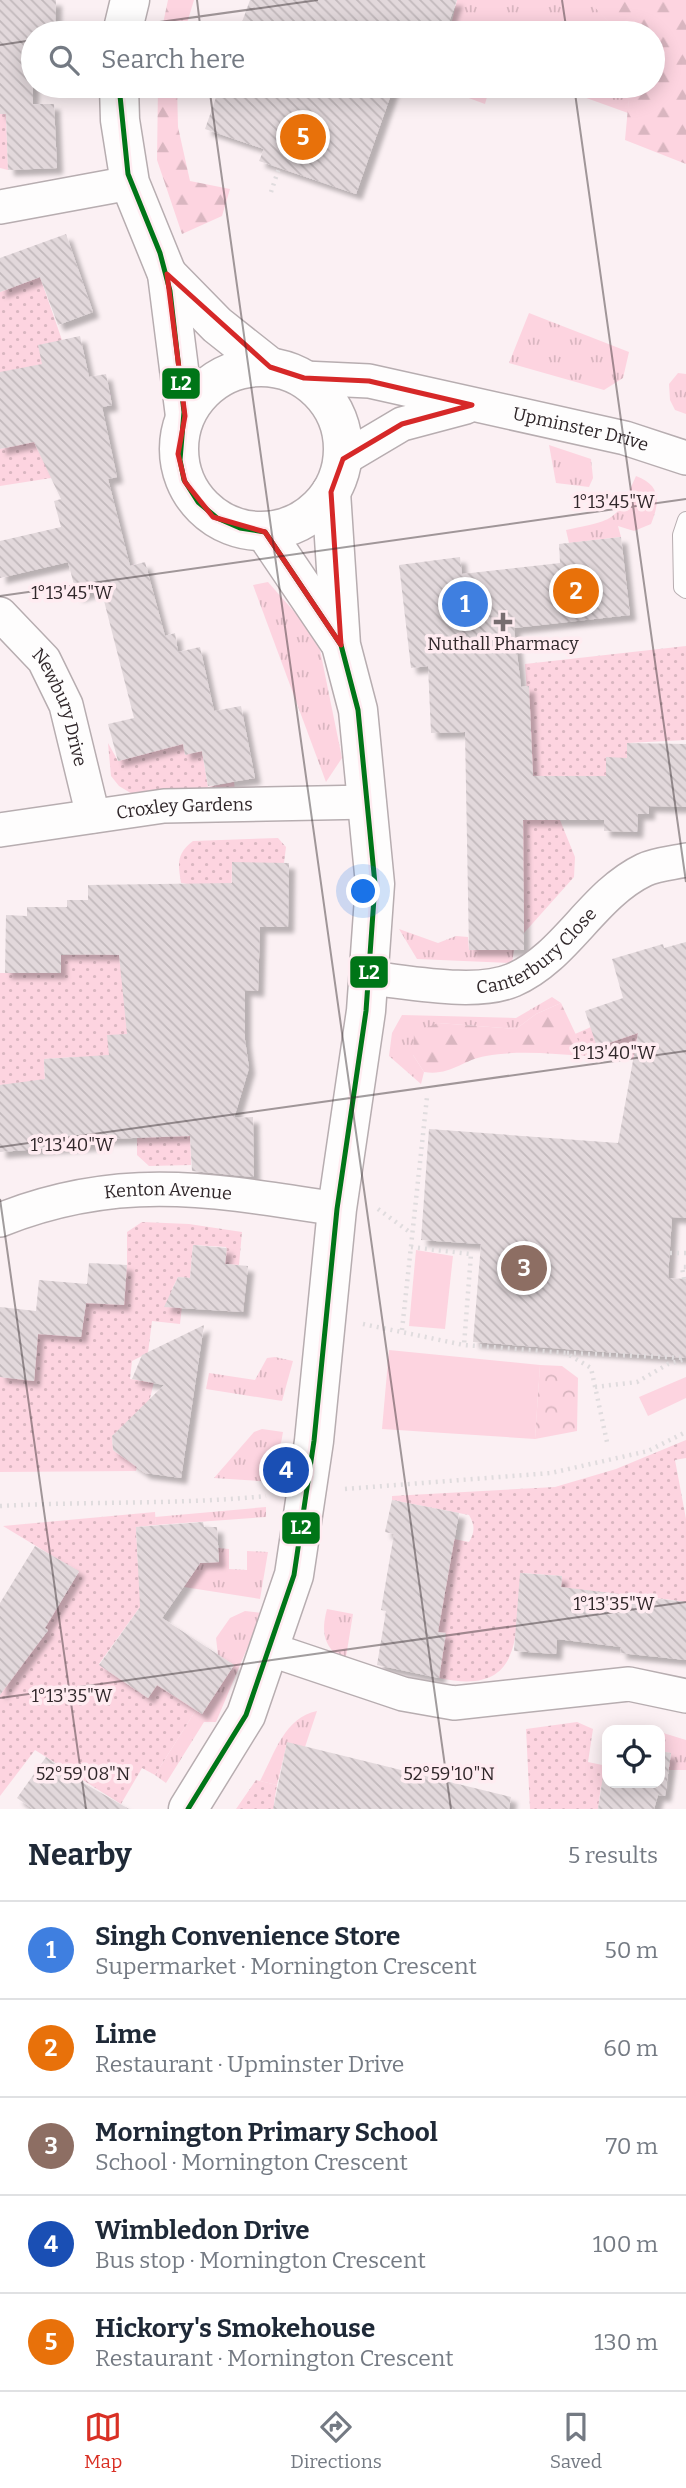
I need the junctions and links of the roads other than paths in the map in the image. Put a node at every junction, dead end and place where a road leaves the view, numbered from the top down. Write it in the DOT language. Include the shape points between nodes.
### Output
graph roads {
  1 [pos="113,0"];
  2 [pos="130,0"];
  3 [pos="115,21"];
  4 [pos="125,21"];
  5 [pos="119,98"];
  6 [pos="130,183"];
  7 [pos="0,207"];
  8 [pos="167,274"];
  9 [pos="287,373"];
  10 [pos="472,405"];
  11 [pos="185,416"];
  12 [pos="686,458"];
  13 [pos="337,476"];
  14 [pos="686,520"];
  15 [pos="265,532"];
  16 [pos="686,590"];
  17 [pos="0,614"];
  18 [pos="341,645"];
  19 [pos="369,802"];
  20 [pos="93,816"];
  21 [pos="0,830"];
  22 [pos="686,860"];
  23 [pos="369,978"];
  24 [pos="353,1206"];
  25 [pos="0,1220"];
  26 [pos="269,1649"];
  27 [pos="686,1696"];
  28 [pos="188,1809"];
  1 -- 3 [label="street"];
  2 -- 4 [label="street"];
  5 -- 6 [label="street"];
  6 -- 7 [label="street"];
  6 -- 8 [label="street"];
  8 -- 9 [label="street" via="217,325"];
  8 -- 11 [label="street"];
  9 -- 10 [label="street, Upminster Drive" via="369,381"];
  9 -- 11 [label="street" via="249,367 215,381 194,400"];
  9 -- 13 [label="street" via="326,398 339,421 343,439"];
  10 -- 12 [label="street, Upminster Drive" via="625,438"];
  10 -- 13 [label="street, Upminster Drive" via="402,424"];
  11 -- 15 [label="street" via="178,454 185,482 201,506 229,525"];
  13 -- 15 [label="street" via="308,517"];
  13 -- 18 [label="street"];
  14 -- 16 [label="lane" via="681,535 682,587"];
  15 -- 18 [label="street"];
  17 -- 20 [label="street, Newbury Drive" via="44,660 66,705"];
  18 -- 19 [label="street" via="358,710"];
  19 -- 20 [label="street, Croxley Gardens" via="164,806"];
  19 -- 23 [label="street" via="375,884"];
  20 -- 21 [label="street, Croxley Gardens"];
  22 -- 23 [label="street, Canterbury Close" via="647,868 622,882 539,964 512,981 476,987"];
  23 -- 24 [label="street"];
  24 -- 25 [label="street, Kenton Avenue" via="156,1188 89,1192"];
  24 -- 26 [label="street" via="294,1575"];
  26 -- 27 [label="street" via="402,1694 454,1703 629,1684"];
  26 -- 28 [label="street" via="246,1715"];
}
